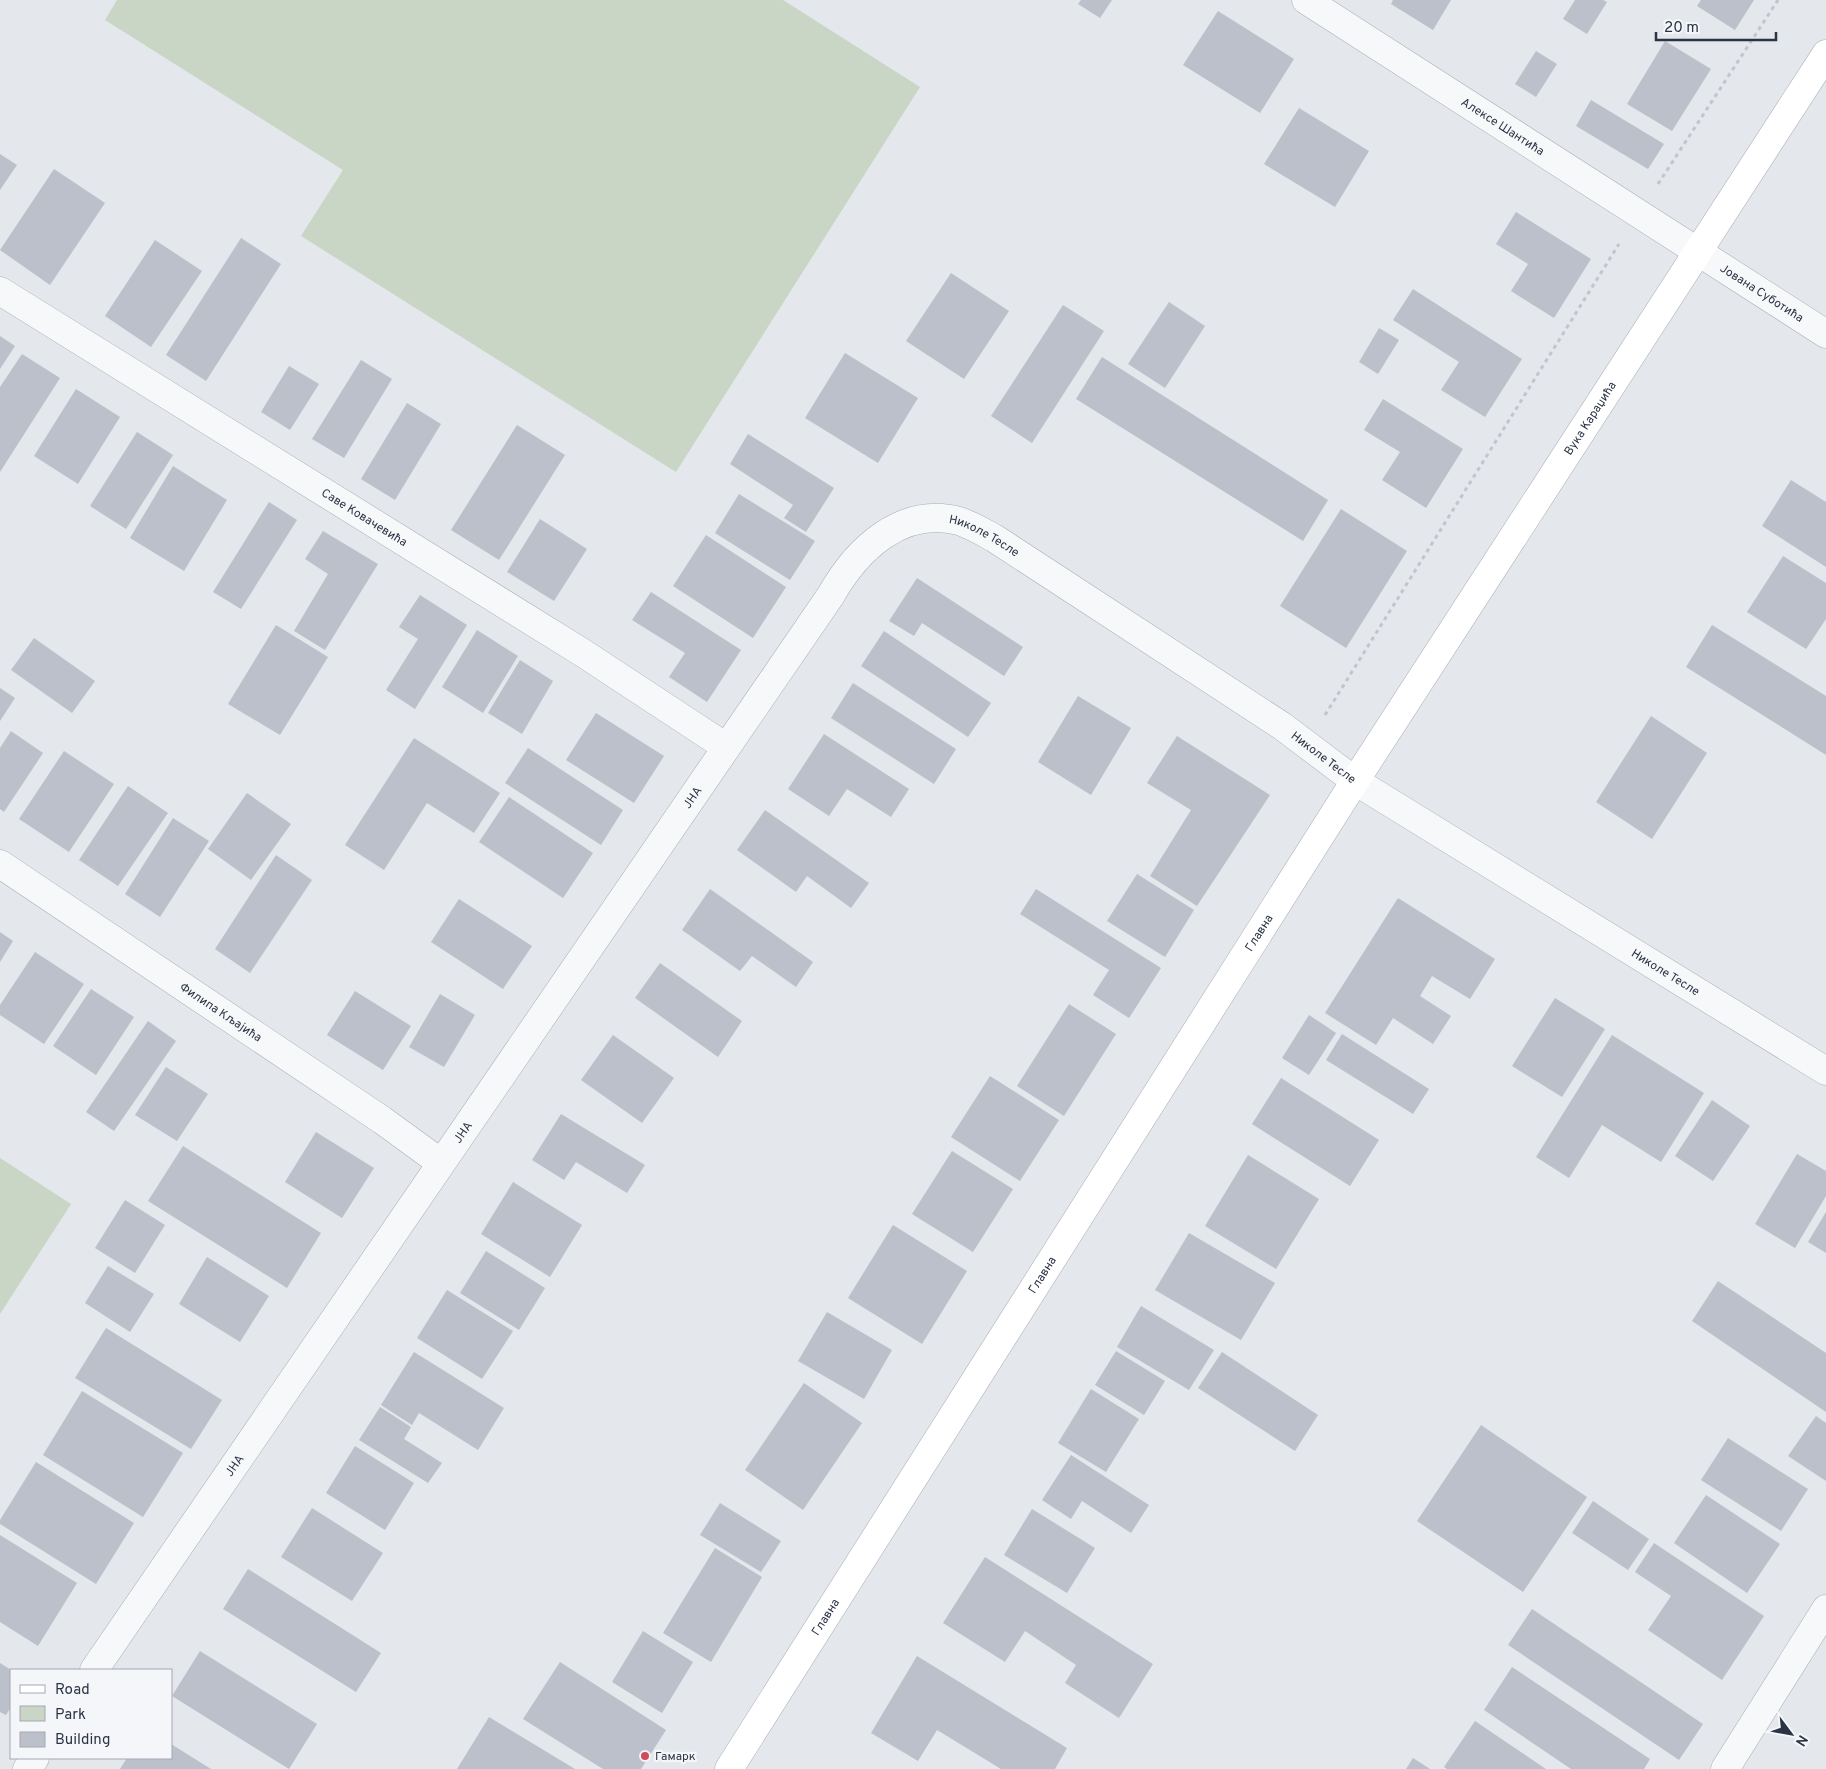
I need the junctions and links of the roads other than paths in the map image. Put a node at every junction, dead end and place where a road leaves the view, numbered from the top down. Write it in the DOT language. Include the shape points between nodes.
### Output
graph roads {
  1 [pos="1306,0"];
  2 [pos="1826,54"];
  3 [pos="1698,252"];
  4 [pos="0,291"];
  5 [pos="1826,334"];
  6 [pos="832,595"];
  7 [pos="726,748"];
  8 [pos="1355,782"];
  9 [pos="0,864"];
  10 [pos="1826,1071"];
  11 [pos="441,1163"];
  12 [pos="1826,1609"];
  13 [pos="95,1669"];
  14 [pos="729,1769"];
  15 [pos="1725,1769"];
  1 -- 3 [label="street, Алексе Шантића"];
  2 -- 3 [label="main road, Вука Караџића"];
  3 -- 5 [label="street, Јована Суботића"];
  3 -- 8 [label="main road, Вука Караџића"];
  4 -- 7 [label="street, Саве Ковачевића" via="583,653"];
  6 -- 7 [label="street, ЈНА"];
  6 -- 8 [label="street, Николе Тесле" via="840,579 871,544 900,525 941,519 959,522 1018,553 1282,726"];
  7 -- 11 [label="street, ЈНА"];
  8 -- 10 [label="street, Николе Тесле"];
  8 -- 14 [label="main road, Главна"];
  9 -- 11 [label="street, Филипа Кљајића"];
  11 -- 13 [label="street, ЈНА"];
  12 -- 15 [label="street"];
}
